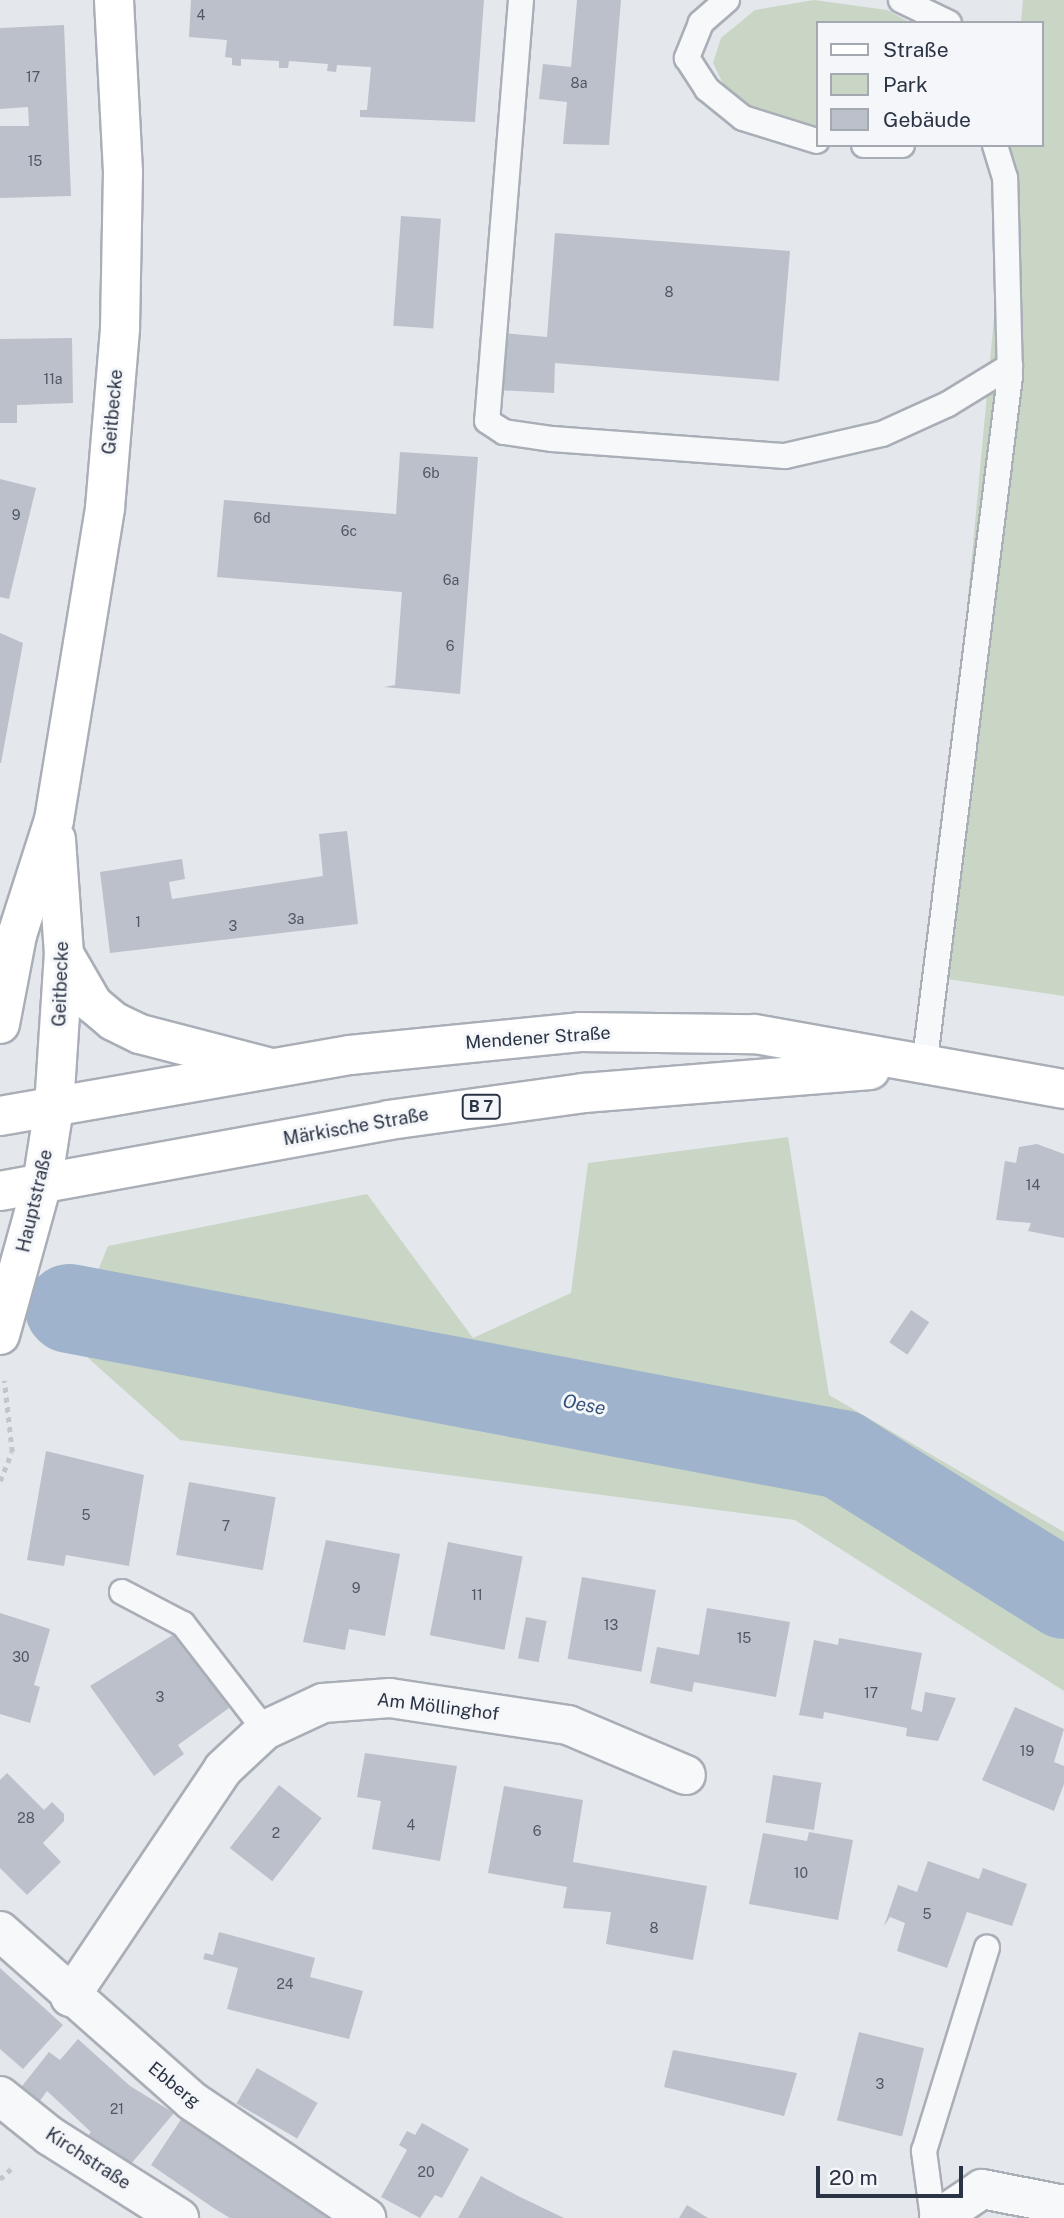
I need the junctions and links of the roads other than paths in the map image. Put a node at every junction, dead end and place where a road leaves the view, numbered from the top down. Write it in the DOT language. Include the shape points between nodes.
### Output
graph roads {
  1 [pos="114,0"];
  2 [pos="521,0"];
  3 [pos="727,0"];
  4 [pos="901,0"];
  5 [pos="945,21"];
  6 [pos="816,141"];
  7 [pos="996,147"];
  8 [pos="1010,366"];
  9 [pos="54,820"];
  10 [pos="64,954"];
  11 [pos="0,1024"];
  12 [pos="924,1067"];
  13 [pos="271,1068"];
  14 [pos="1064,1088"];
  15 [pos="54,1107"];
  16 [pos="0,1116"];
  17 [pos="42,1184"];
  18 [pos="0,1191"];
  19 [pos="1,1353"];
  20 [pos="122,1592"];
  21 [pos="265,1730"];
  22 [pos="686,1775"];
  23 [pos="0,1931"];
  24 [pos="987,1948"];
  25 [pos="69,1997"];
  26 [pos="0,2096"];
  27 [pos="1064,2205"];
  28 [pos="179,2218"];
  29 [pos="366,2218"];
  30 [pos="933,2218"];
  31 [pos="939,2218"];
  1 -- 9 [label="main road, Geitbecke" via="123,172 120,328 105,508"];
  2 -- 8 [label="lane" via="487,421 504,432 552,439 785,456 882,433 948,404"];
  3 -- 6 [label="lane" via="701,23 687,58 706,89 743,118"];
  4 -- 5 [label="lane"];
  7 -- 8 [label="lane" via="1005,178"];
  8 -- 12 [label="lane"];
  9 -- 10 [label="main road, Geitbecke"];
  9 -- 11 [label="main road, Geitbecke" via="17,935"];
  10 -- 13 [label="main road" via="93,1004 113,1021 140,1034"];
  10 -- 15 [label="main road, Geitbecke"];
  12 -- 13 [label="main road, Mendener Straße / B 7" via="755,1034 580,1032"];
  12 -- 14 [label="main road, Mendener Straße / B 7"];
  12 -- 17 [label="main road, Märkische Straße / B 7" via="584,1093 389,1120"];
  13 -- 15 [label="main road, Mendener Straße / B 7"];
  15 -- 16 [label="main road, B 7"];
  15 -- 17 [label="main road, Hauptstraße"];
  17 -- 18 [label="main road, Märkische Straße / B 7"];
  17 -- 19 [label="main road, Hauptstraße"];
  20 -- 21 [label="lane" via="183,1624"];
  21 -- 22 [label="street, Am Möllinghof" via="323,1703 390,1698 568,1725"];
  21 -- 25 [label="street, Am Möllinghof" via="223,1769"];
  23 -- 25 [label="street, Ebberg"];
  24 -- 30 [label="lane" via="924,2151"];
  25 -- 29 [label="street, Ebberg" via="192,2101"];
  26 -- 28 [label="street, Kirchstraße" via="50,2136"];
  27 -- 31 [label="street" via="982,2189"];
}
